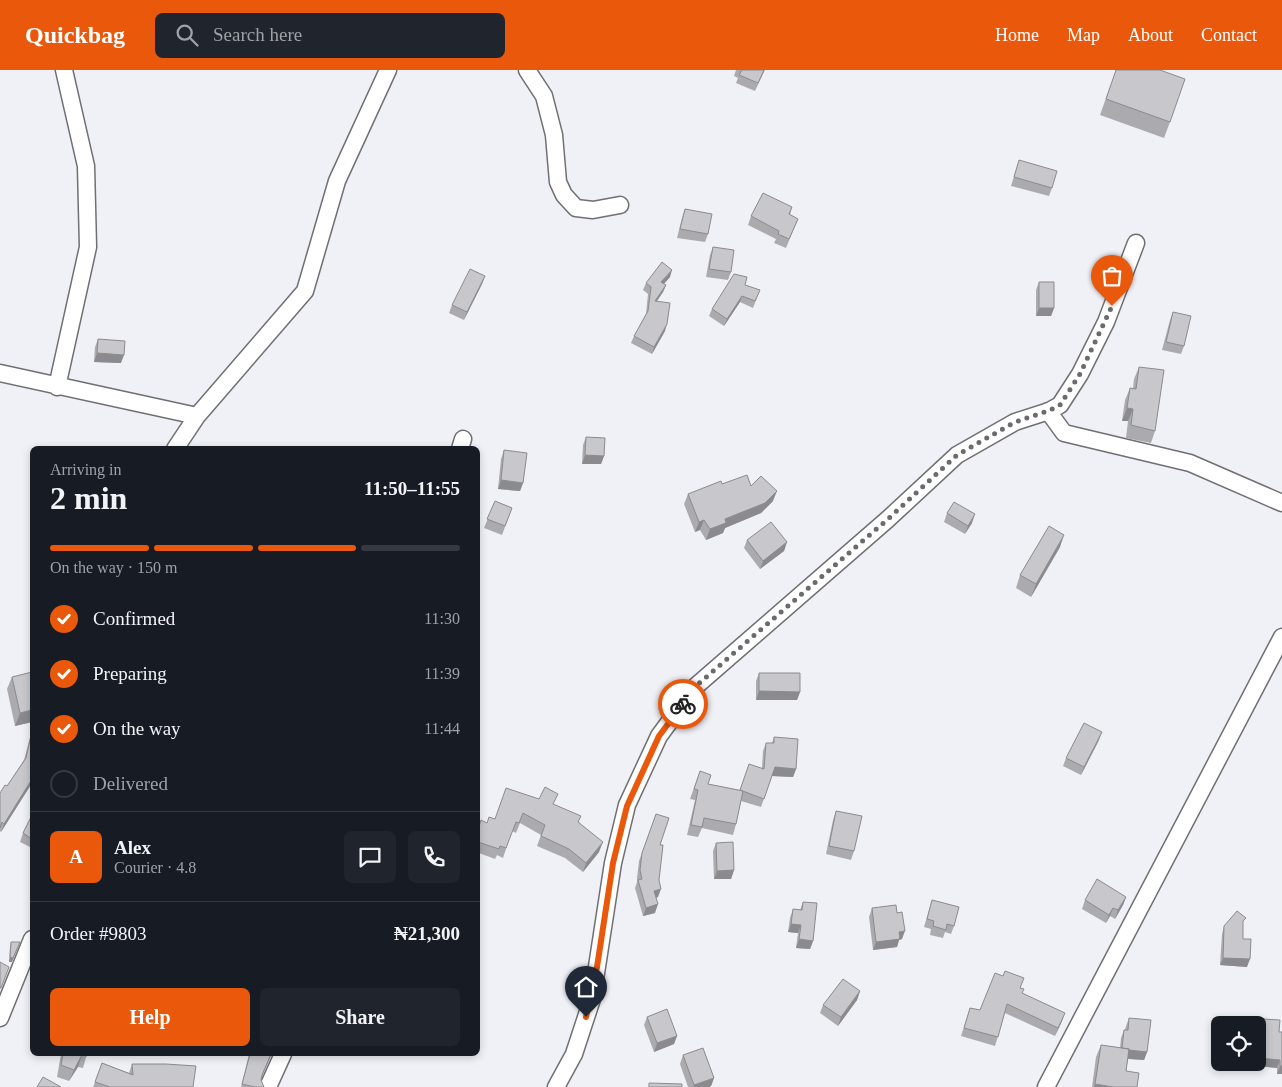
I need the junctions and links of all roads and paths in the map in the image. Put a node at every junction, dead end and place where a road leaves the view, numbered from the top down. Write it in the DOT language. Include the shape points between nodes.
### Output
graph roads {
  1 [pos="64,70"];
  2 [pos="388,70"];
  3 [pos="527,70"];
  4 [pos="620,205"];
  5 [pos="1136,243"];
  6 [pos="0,373"];
  7 [pos="57,387"];
  8 [pos="1048,411"];
  9 [pos="198,416"];
  10 [pos="177,446"];
  11 [pos="1282,503"];
  12 [pos="1282,637"];
  13 [pos="30,943"];
  14 [pos="0,1018"];
  15 [pos="282,1056"];
  16 [pos="268,1087"];
  17 [pos="556,1087"];
  18 [pos="1046,1087"];
  1 -- 7 [label="street" via="86,166 88,247"];
  2 -- 9 [label="street" via="337,181 305,291"];
  3 -- 4 [label="street" via="544,96 554,136 558,182 564,196 576,208 594,210"];
  5 -- 8 [label="street" via="1106,322 1080,374 1060,405"];
  6 -- 7 [label="street"];
  7 -- 9 [label="street"];
  8 -- 11 [label="street" via="1064,433 1190,463"];
  8 -- 17 [label="street" via="1015,422 957,455 696,686 659,736 627,806 613,863 592,999 574,1054"];
  9 -- 10 [label="street"];
  12 -- 18 [label="street"];
  13 -- 14 [label="street"];
  15 -- 16 [label="street"];
}
